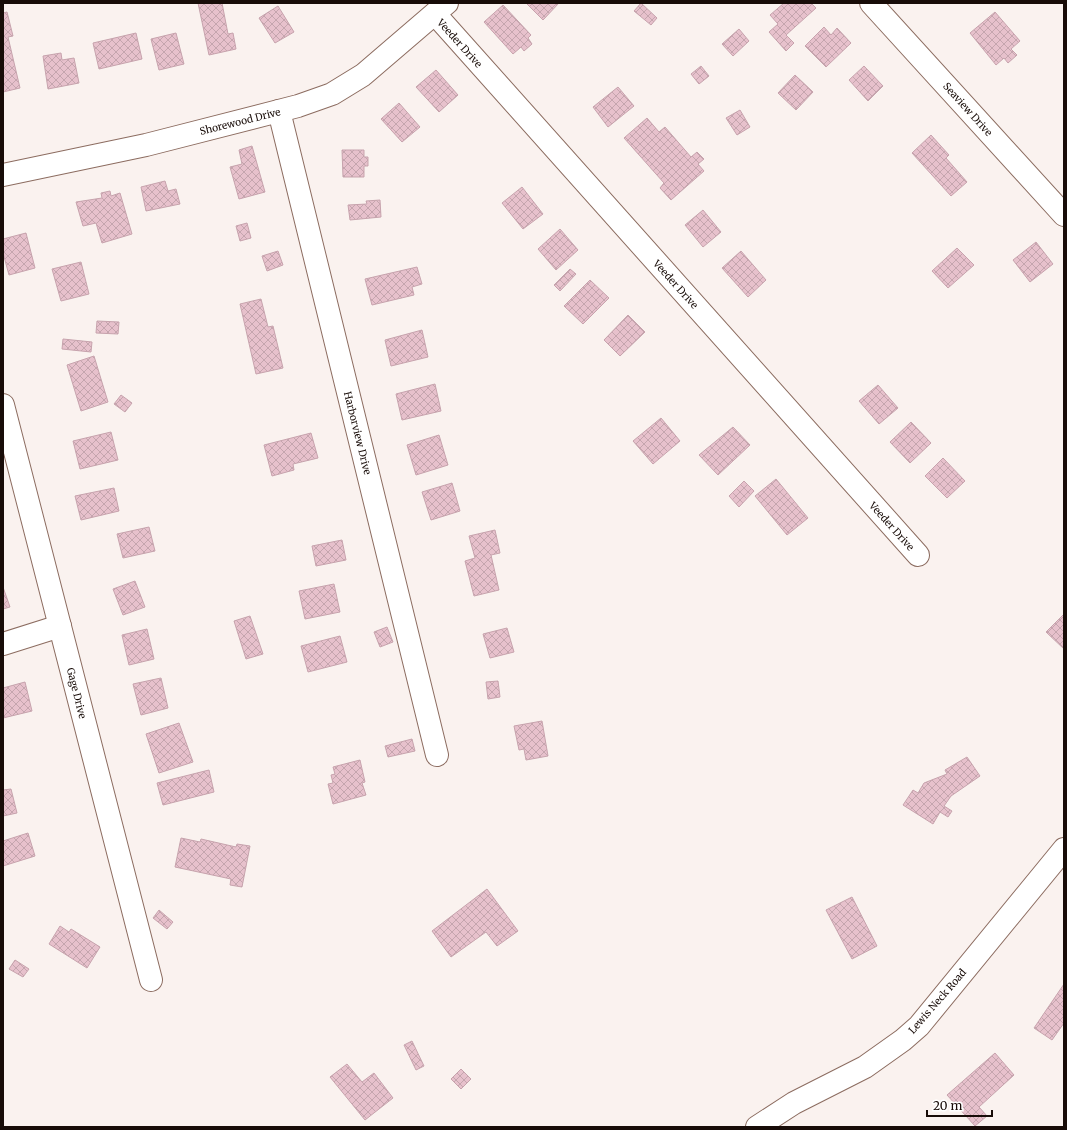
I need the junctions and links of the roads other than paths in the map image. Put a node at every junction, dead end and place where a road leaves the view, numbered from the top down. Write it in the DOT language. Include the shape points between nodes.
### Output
graph roads {
  1 [pos="871,3"];
  2 [pos="441,8"];
  3 [pos="279,111"];
  4 [pos="3,175"];
  5 [pos="1064,215"];
  6 [pos="3,405"];
  7 [pos="918,555"];
  8 [pos="60,626"];
  9 [pos="3,644"];
  10 [pos="437,755"];
  11 [pos="1064,849"];
  12 [pos="151,980"];
  13 [pos="757,1127"];
  1 -- 5 [label="street, Seaview Drive"];
  2 -- 3 [label="street, Shorewood Drive" via="363,75 332,94"];
  2 -- 7 [label="street, Veeder Drive"];
  3 -- 4 [label="street, Shorewood Drive" via="146,145"];
  3 -- 10 [label="street, Harborview Drive"];
  6 -- 8 [label="street, Gage Drive"];
  8 -- 9 [label="street"];
  8 -- 12 [label="street, Gage Drive"];
  11 -- 13 [label="street, Lewis Neck Road" via="919,1026 865,1067 794,1103"];
}
